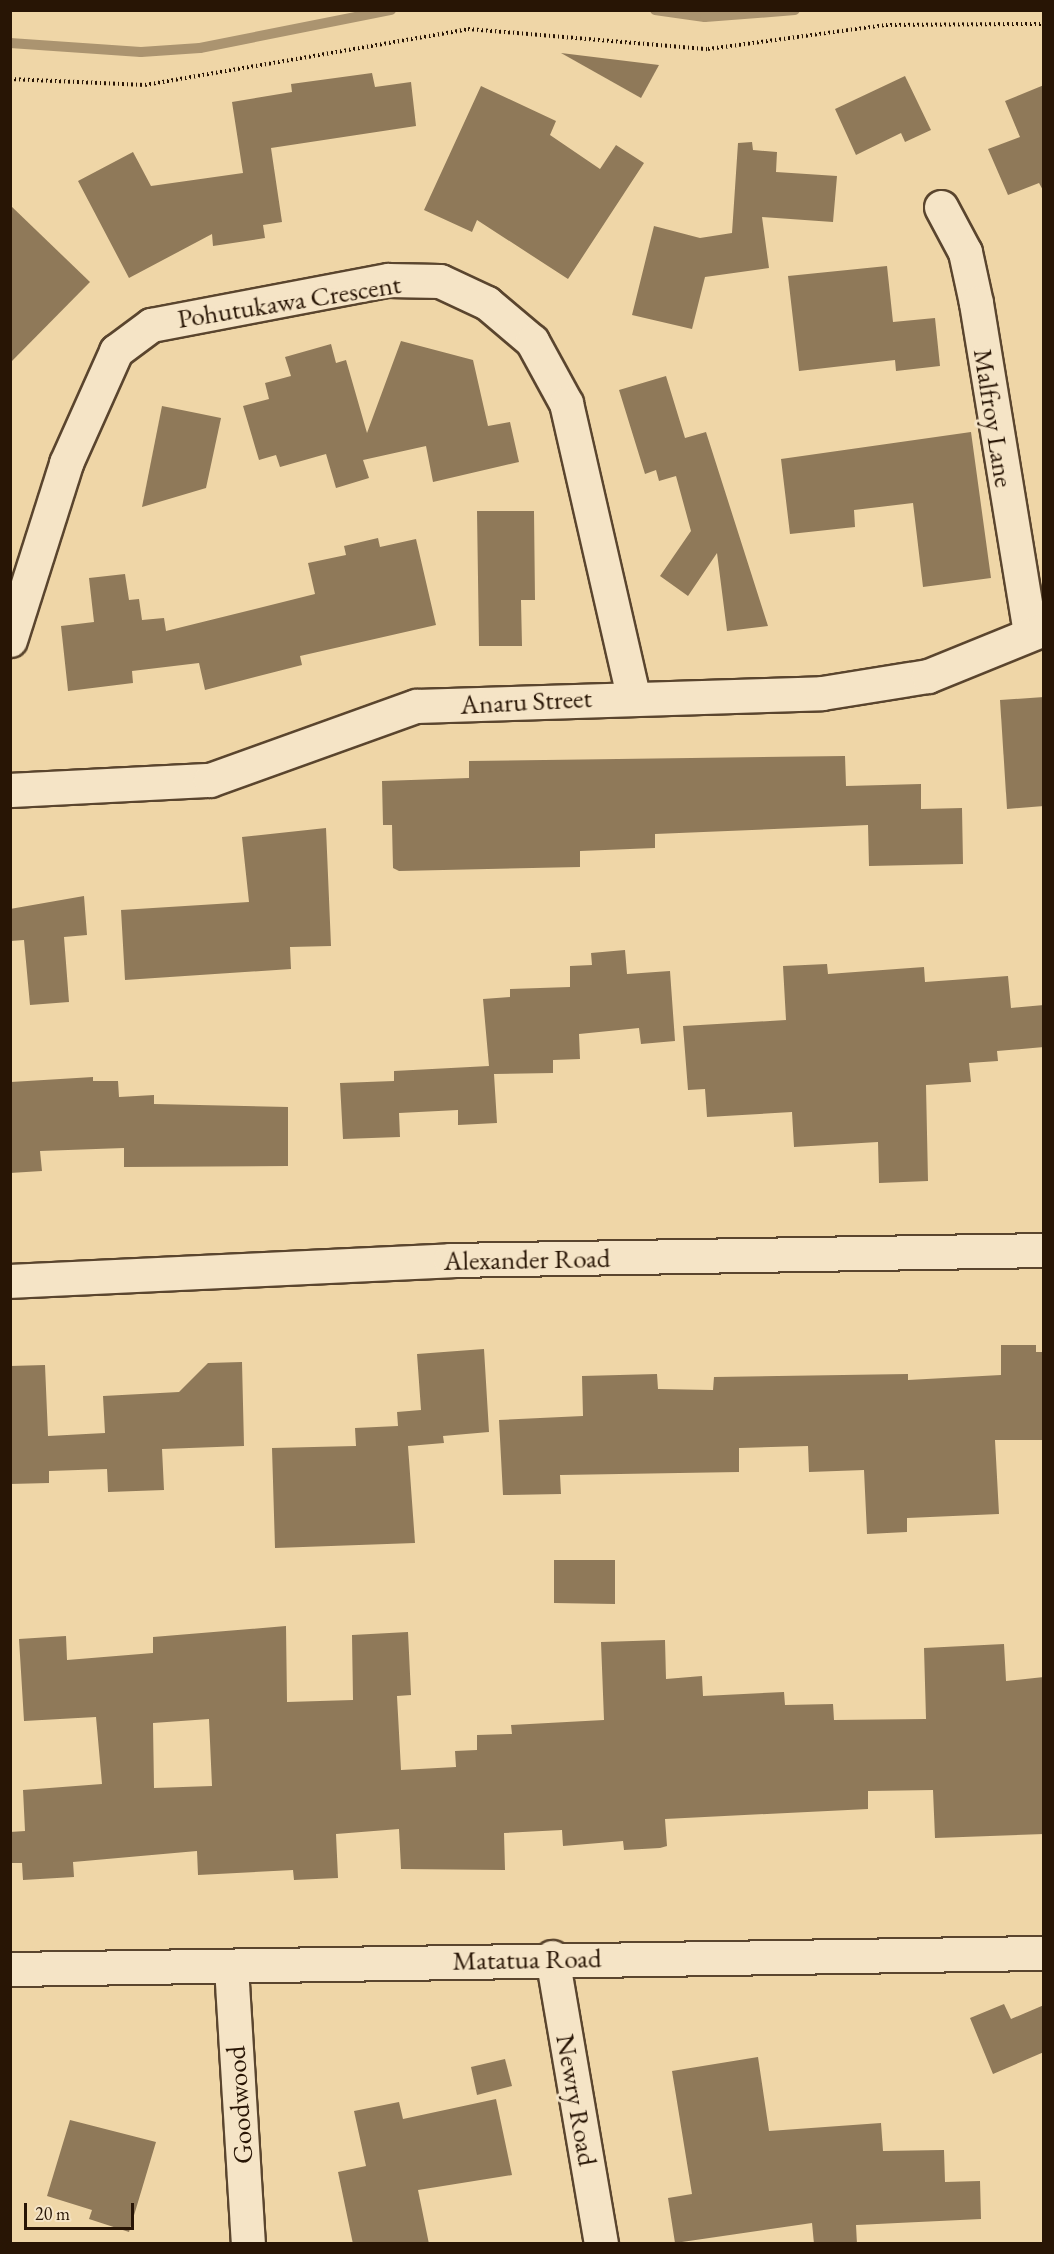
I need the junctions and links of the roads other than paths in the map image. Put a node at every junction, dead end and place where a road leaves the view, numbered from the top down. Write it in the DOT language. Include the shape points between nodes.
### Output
graph roads {
  1 [pos="941,207"];
  2 [pos="1037,631"];
  3 [pos="10,640"];
  4 [pos="633,696"];
  5 [pos="10,790"];
  6 [pos="1044,1250"];
  7 [pos="10,1281"];
  8 [pos="1044,1953"];
  9 [pos="552,1957"];
  10 [pos="231,1968"];
  11 [pos="10,1969"];
  12 [pos="248,2244"];
  13 [pos="602,2244"];
  1 -- 2 [label="street, Malfroy Lane" via="965,252"];
  2 -- 4 [label="street, Anaru Street" via="928,676 822,693"];
  3 -- 4 [label="street, Pohutukawa Crescent" via="66,463 116,351 151,325 388,280 440,281 487,303 532,341 566,404"];
  4 -- 5 [label="street, Anaru Street" via="416,706 210,780"];
  6 -- 7 [label="street, Alexander Road" via="450,1260"];
  8 -- 9 [label="street, Matatua Road"];
  9 -- 10 [label="street, Matatua Road"];
  9 -- 13 [label="street, Newry Road"];
  10 -- 11 [label="street, Matatua Road" via="98,1964"];
  10 -- 12 [label="street, Goodwood"];
}
